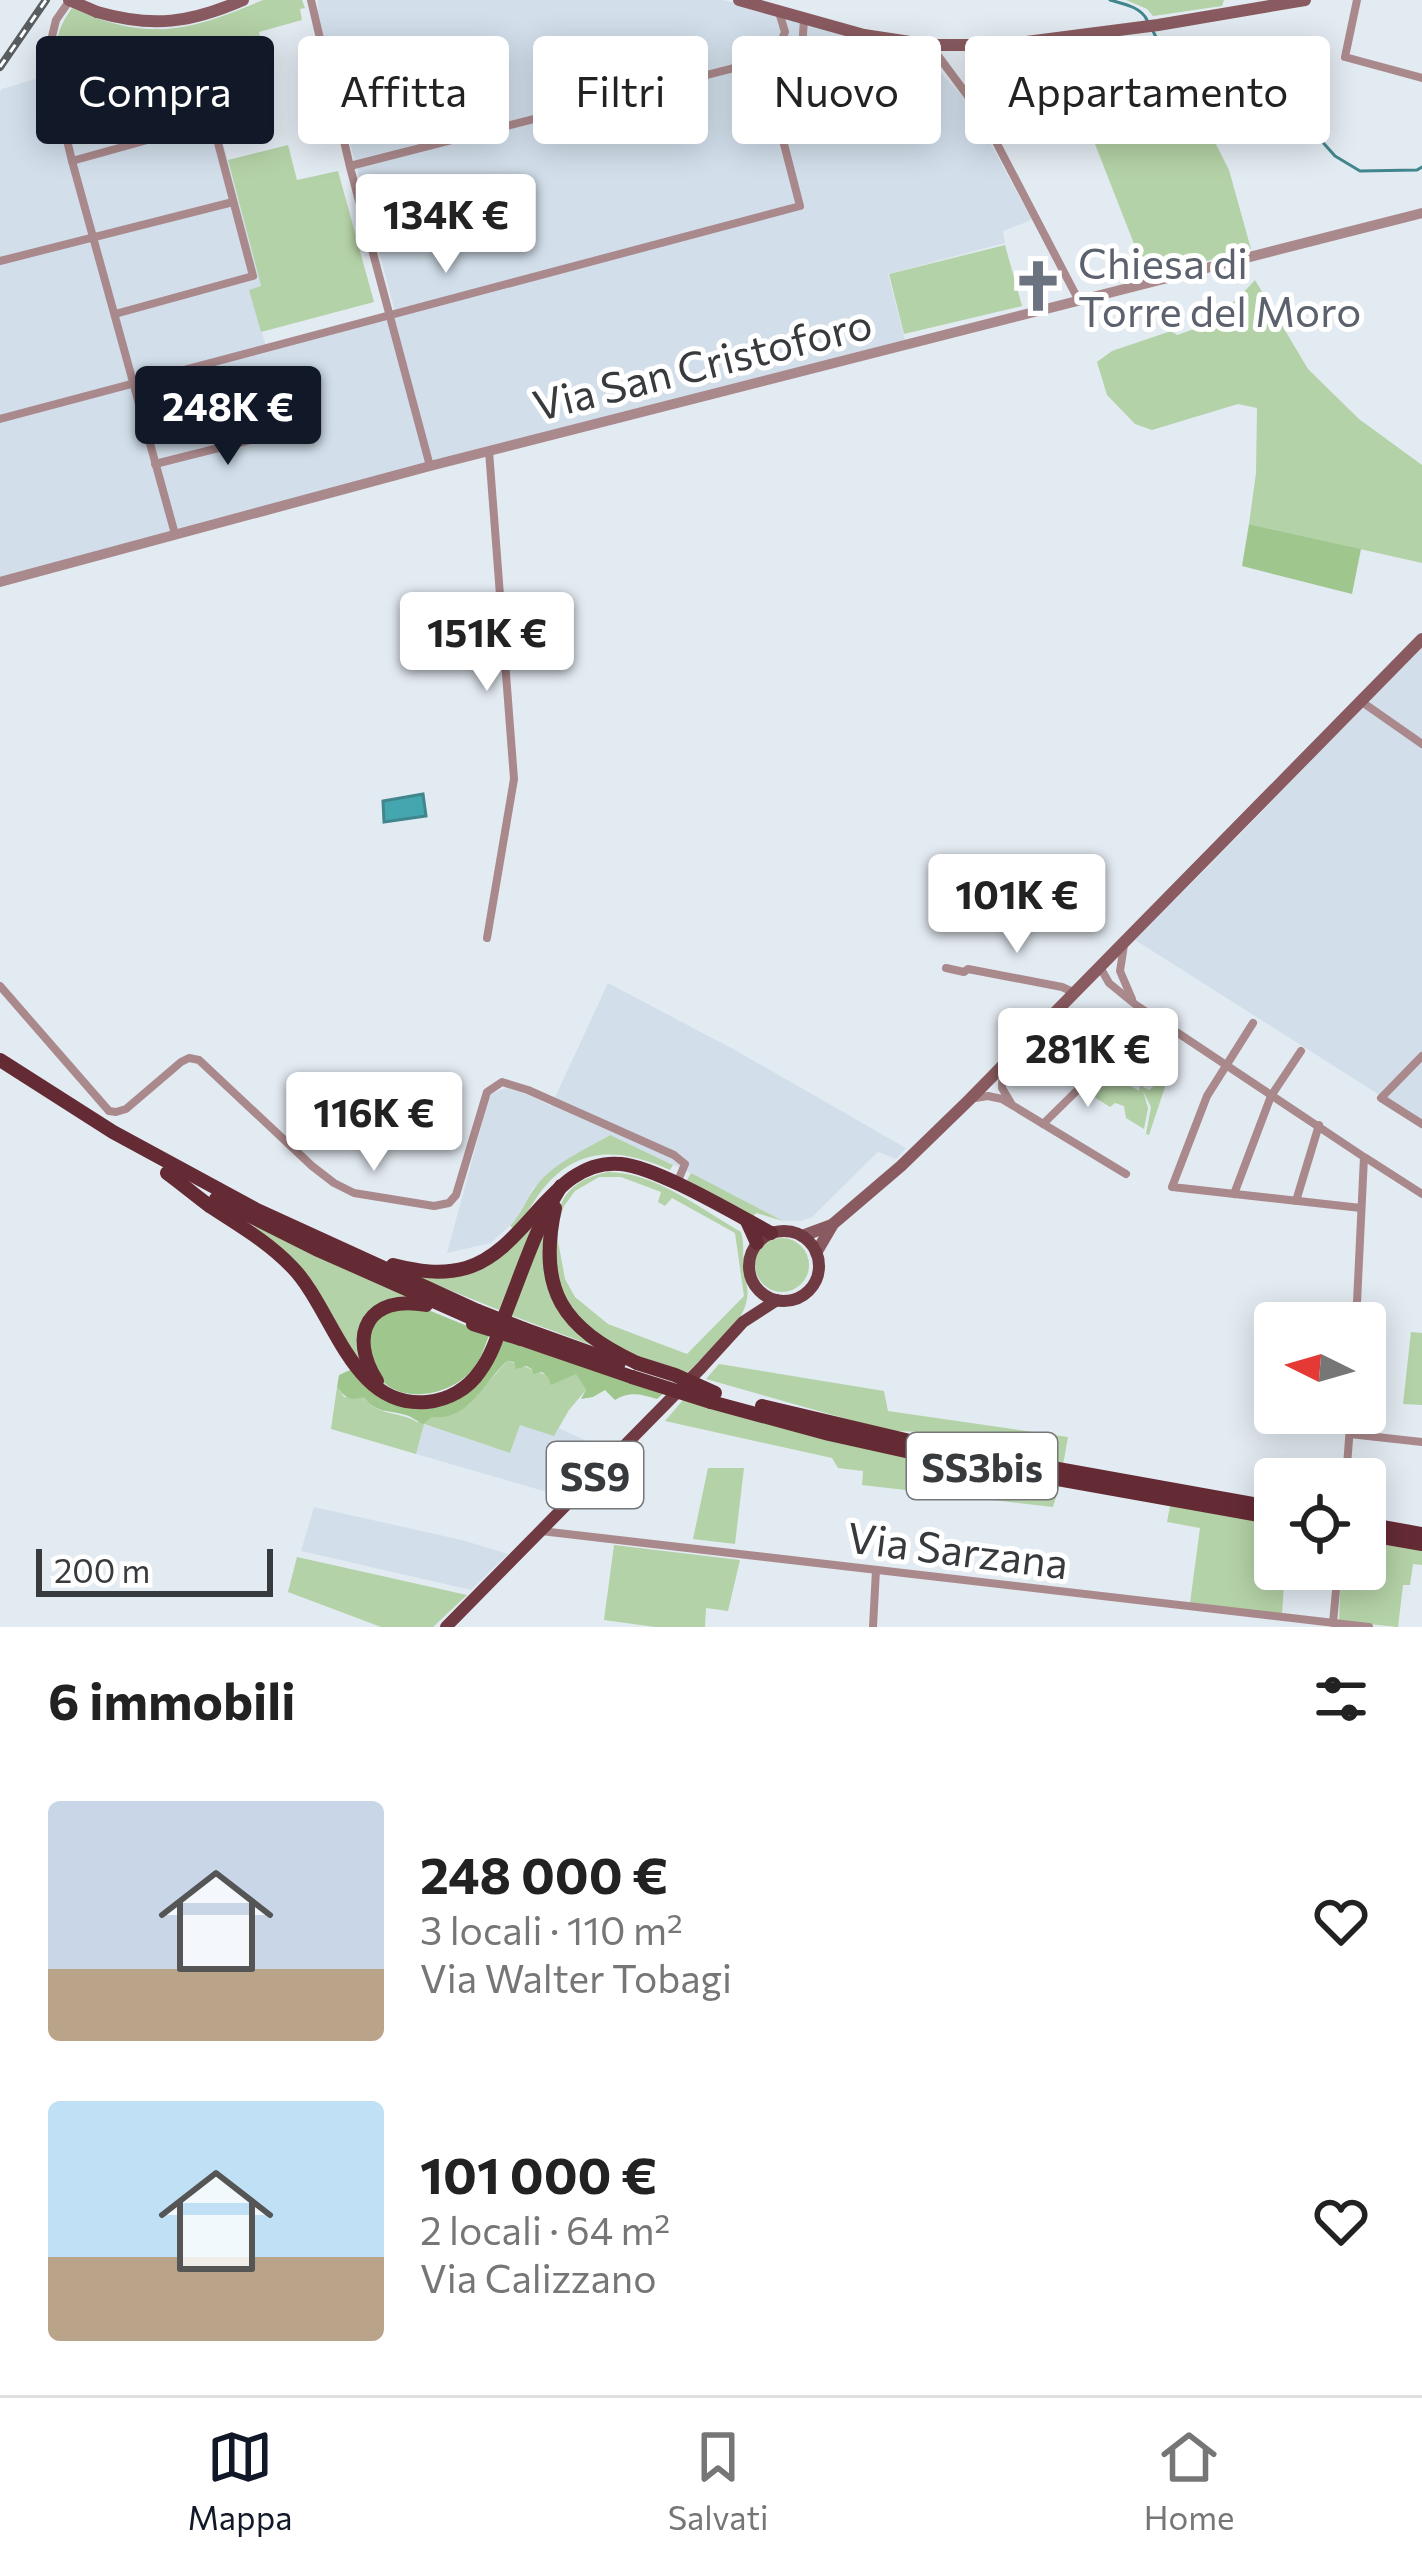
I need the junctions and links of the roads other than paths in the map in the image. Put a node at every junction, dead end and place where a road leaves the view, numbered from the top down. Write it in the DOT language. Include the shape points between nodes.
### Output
graph roads {
  1 [pos="69,0"];
  2 [pos="243,0"];
  3 [pos="310,0"];
  4 [pos="739,0"];
  5 [pos="1305,0"];
  6 [pos="1357,0"];
  7 [pos="778,10"];
  8 [pos="804,18"];
  9 [pos="785,32"];
  10 [pos="864,35"];
  11 [pos="51,36"];
  12 [pos="783,36"];
  13 [pos="803,36"];
  14 [pos="860,36"];
  15 [pos="871,36"];
  16 [pos="941,45"];
  17 [pos="941,60"];
  18 [pos="732,67"];
  19 [pos="1422,78"];
  20 [pos="68,144"];
  21 [pos="133,144"];
  22 [pos="218,144"];
  23 [pos="784,144"];
  24 [pos="72,161"];
  25 [pos="350,166"];
  26 [pos="233,202"];
  27 [pos="1422,213"];
  28 [pos="93,236"];
  29 [pos="0,261"];
  30 [pos="1080,302"];
  31 [pos="390,313"];
  32 [pos="114,314"];
  33 [pos="133,382"];
  34 [pos="0,419"];
  35 [pos="290,430"];
  36 [pos="489,452"];
  37 [pos="155,464"];
  38 [pos="430,466"];
  39 [pos="176,536"];
  40 [pos="0,582"];
  41 [pos="1422,638"];
  42 [pos="1362,702"];
  43 [pos="1422,744"];
  44 [pos="487,938"];
  45 [pos="1126,941"];
  46 [pos="1101,967"];
  47 [pos="946,968"];
  48 [pos="1121,975"];
  49 [pos="1087,981"];
  50 [pos="1109,983"];
  51 [pos="0,986"];
  52 [pos="1074,993"];
  53 [pos="1136,1005"];
  54 [pos="1253,1023"];
  55 [pos="1054,1034"];
  56 [pos="1301,1051"];
  57 [pos="1422,1056"];
  58 [pos="0,1060"];
  59 [pos="1004,1066"];
  60 [pos="1225,1066"];
  61 [pos="0,1071"];
  62 [pos="987,1082"];
  63 [pos="1271,1096"];
  64 [pos="1003,1097"];
  65 [pos="970,1099"];
  66 [pos="1043,1124"];
  67 [pos="1422,1124"];
  68 [pos="1319,1125"];
  69 [pos="1364,1157"];
  70 [pos="167,1173"];
  71 [pos="1126,1174"];
  72 [pos="676,1185"];
  73 [pos="562,1186"];
  74 [pos="1234,1194"];
  75 [pos="1422,1194"];
  76 [pos="1296,1201"];
  77 [pos="1361,1208"];
  78 [pos="747,1220"];
  79 [pos="833,1224"];
  80 [pos="771,1233"];
  81 [pos="802,1236"];
  82 [pos="320,1240"];
  83 [pos="757,1244"];
  84 [pos="816,1253"];
  85 [pos="758,1288"];
  86 [pos="777,1300"];
  87 [pos="1357,1302"];
  88 [pos="475,1318"];
  89 [pos="743,1322"];
  90 [pos="635,1370"];
  91 [pos="382,1390"];
  92 [pos="1350,1434"];
  93 [pos="1422,1442"];
  94 [pos="1348,1458"];
  95 [pos="1254,1510"];
  96 [pos="1386,1528"];
  97 [pos="540,1530"];
  98 [pos="1422,1534"];
  99 [pos="1386,1538"];
  100 [pos="1422,1544"];
  101 [pos="876,1570"];
  102 [pos="1336,1590"];
  103 [pos="1333,1623"];
  104 [pos="446,1627"];
  105 [pos="873,1627"];
  106 [pos="1369,1627"];
  1 -- 2 [label="main road, bridge" via="121,19 163,22"];
  1 -- 11 [label="street"];
  3 -- 25 [label="street"];
  4 -- 7 [label="main road"];
  5 -- 16 [label="main road" via="1002,46"];
  6 -- 19 [label="street" via="1345,57"];
  7 -- 8 [label="main road"];
  7 -- 9 [label="street"];
  8 -- 9 [label="street"];
  8 -- 10 [label="main road"];
  8 -- 13 [label="street"];
  9 -- 12 [label="street"];
  10 -- 14 [label="street"];
  10 -- 15 [label="main road"];
  17 -- 30 [label="street" via="982,115"];
  18 -- 25 [label="street"];
  20 -- 24 [label="street"];
  21 -- 24 [label="street"];
  22 -- 26 [label="street"];
  23 -- 31 [label="street" via="800,206"];
  24 -- 28 [label="street"];
  25 -- 31 [label="street"];
  26 -- 28 [label="street"];
  26 -- 32 [label="street" via="253,276"];
  27 -- 30 [label="street, Via San Cristoforo"];
  28 -- 29 [label="street"];
  28 -- 32 [label="street"];
  30 -- 36 [label="street, Via San Cristoforo"];
  31 -- 33 [label="street"];
  31 -- 38 [label="street"];
  32 -- 33 [label="street"];
  33 -- 34 [label="street"];
  33 -- 37 [label="street"];
  35 -- 37 [label="street"];
  36 -- 38 [label="street, Via San Cristoforo"];
  36 -- 44 [label="street" via="514,779"];
  37 -- 39 [label="street"];
  38 -- 39 [label="street, Via San Cristoforo"];
  39 -- 40 [label="street, Via San Cristoforo"];
  41 -- 42 [label="main road"];
  42 -- 43 [label="street"];
  42 -- 45 [label="main road"];
  45 -- 46 [label="main road"];
  45 -- 48 [label="street"];
  46 -- 48 [label="street"];
  46 -- 49 [label="main road"];
  46 -- 50 [label="street"];
  47 -- 52 [label="street"];
  48 -- 53 [label="street"];
  49 -- 50 [label="street"];
  49 -- 52 [label="main road"];
  50 -- 53 [label="street"];
  51 -- 72 [label="street" via="109,1111 126,1109 181,1062 199,1060 312,1166 354,1193 449,1203 487,1092 502,1082 674,1154 685,1164"];
  52 -- 59 [label="main road"];
  53 -- 60 [label="street"];
  54 -- 60 [label="street"];
  55 -- 66 [label="street" via="1102,1066"];
  56 -- 63 [label="street"];
  57 -- 67 [label="street" via="1381,1098"];
  58 -- 82 [label="highway" via="152,1154"];
  59 -- 62 [label="main road"];
  59 -- 64 [label="street"];
  60 -- 63 [label="street"];
  60 -- 74 [label="street" via="1172,1187"];
  61 -- 70 [label="highway"];
  62 -- 64 [label="street"];
  62 -- 65 [label="main road"];
  63 -- 68 [label="street"];
  63 -- 74 [label="street"];
  64 -- 65 [label="street"];
  64 -- 66 [label="street"];
  65 -- 79 [label="main road"];
  66 -- 71 [label="street"];
  68 -- 69 [label="street"];
  68 -- 76 [label="street"];
  69 -- 75 [label="street"];
  69 -- 77 [label="street"];
  70 -- 88 [label="highway"];
  70 -- 91 [label="highway" via="296,1270 349,1360"];
  72 -- 73 [label="highway" via="620,1163 598,1165"];
  72 -- 78 [label="highway"];
  73 -- 82 [label="highway" via="512,1241 465,1269 416,1271"];
  73 -- 90 [label="highway" via="548,1246 554,1288 581,1330"];
  73 -- 91 [label="highway" via="480,1372 441,1400 419,1403"];
  74 -- 76 [label="street"];
  76 -- 77 [label="street"];
  77 -- 87 [label="street"];
  78 -- 80 [label="highway"];
  78 -- 83 [label="highway"];
  79 -- 81 [label="main road"];
  79 -- 84 [label="main road"];
  80 -- 81 [label="main road"];
  80 -- 83 [label="main road"];
  81 -- 84 [label="main road"];
  82 -- 88 [label="highway"];
  83 -- 85 [label="main road" via="749,1266"];
  84 -- 86 [label="main road" via="818,1275 808,1291"];
  85 -- 86 [label="main road"];
  85 -- 89 [label="main road, SS9"];
  86 -- 89 [label="main road, SS9"];
  88 -- 90 [label="highway, bridge"];
  88 -- 91 [label="highway" via="422,1304 383,1307 364,1333 363,1351"];
  89 -- 97 [label="main road, SS9"];
  90 -- 95 [label="highway, SS3bis, bridge" via="831,1424"];
  92 -- 93 [label="street"];
  92 -- 94 [label="street"];
  96 -- 98 [label="highway"];
  97 -- 101 [label="street, Via Sarzana"];
  97 -- 104 [label="main road, SS9"];
  99 -- 100 [label="highway"];
  101 -- 103 [label="street, Via Sarzana"];
  101 -- 105 [label="street"];
  102 -- 103 [label="street"];
  103 -- 106 [label="street, Via Sarzana"];
}
